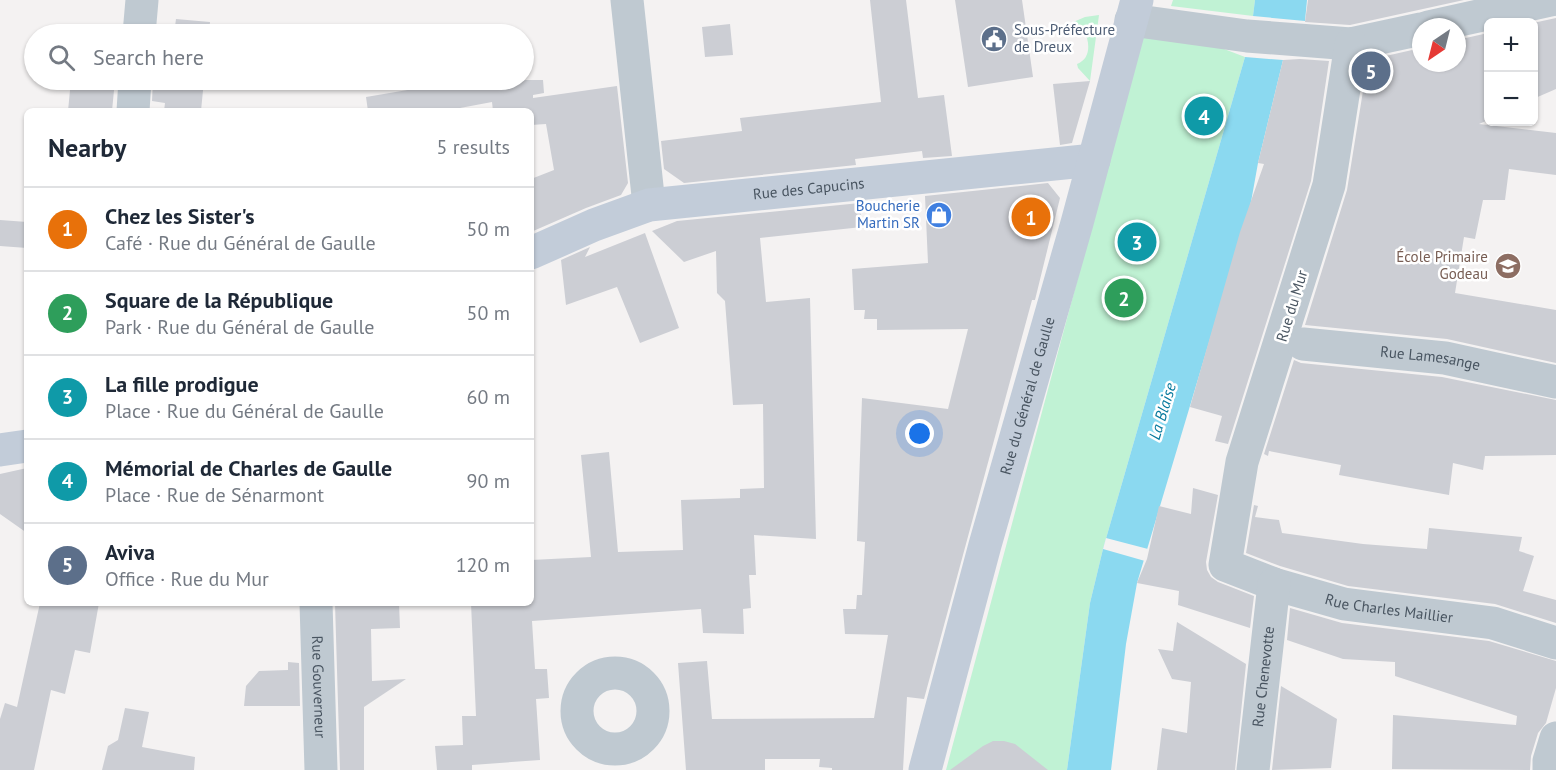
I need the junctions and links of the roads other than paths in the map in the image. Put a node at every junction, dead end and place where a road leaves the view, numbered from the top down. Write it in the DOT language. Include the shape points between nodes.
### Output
graph roads {
  1 [pos="142,0"];
  2 [pos="627,0"];
  3 [pos="1551,0"];
  4 [pos="1134,10"];
  5 [pos="1466,19"];
  6 [pos="140,24"];
  7 [pos="1412,31"];
  8 [pos="1351,44"];
  9 [pos="134,90"];
  10 [pos="133,108"];
  11 [pos="1094,160"];
  12 [pos="649,205"];
  13 [pos="534,252"];
  14 [pos="1303,344"];
  15 [pos="1556,382"];
  16 [pos="24,446"];
  17 [pos="0,450"];
  18 [pos="1225,565"];
  19 [pos="1274,584"];
  20 [pos="316,606"];
  21 [pos="1556,643"];
  22 [pos="1556,738"];
  23 [pos="321,770"];
  24 [pos="925,770"];
  25 [pos="1253,770"];
  26 [pos="1549,770"];
  1 -- 6 [label="street"];
  2 -- 12 [label="street"];
  3 -- 5 [label="street"];
  4 -- 8 [label="street" via="1247,36"];
  4 -- 11 [label="street, Rue du Général de Gaulle"];
  7 -- 8 [label="street"];
  8 -- 18 [label="street, Rue du Mur" via="1329,185 1242,462"];
  9 -- 10 [label="street"];
  11 -- 12 [label="street, Rue des Capucins"];
  11 -- 24 [label="street, Rue du Général de Gaulle"];
  12 -- 13 [label="street, Rue des Capucins"];
  14 -- 15 [label="street, Rue Lamesange" via="1445,358"];
  16 -- 17 [label="street"];
  18 -- 19 [label="street, Rue Charles Maillier"];
  19 -- 21 [label="street, Rue Charles Maillier" via="1344,604 1493,623"];
  19 -- 25 [label="street, Rue Chenevotte"];
  20 -- 23 [label="street, Rue Gouverneur"];
  22 -- 26 [label="street"];
}
